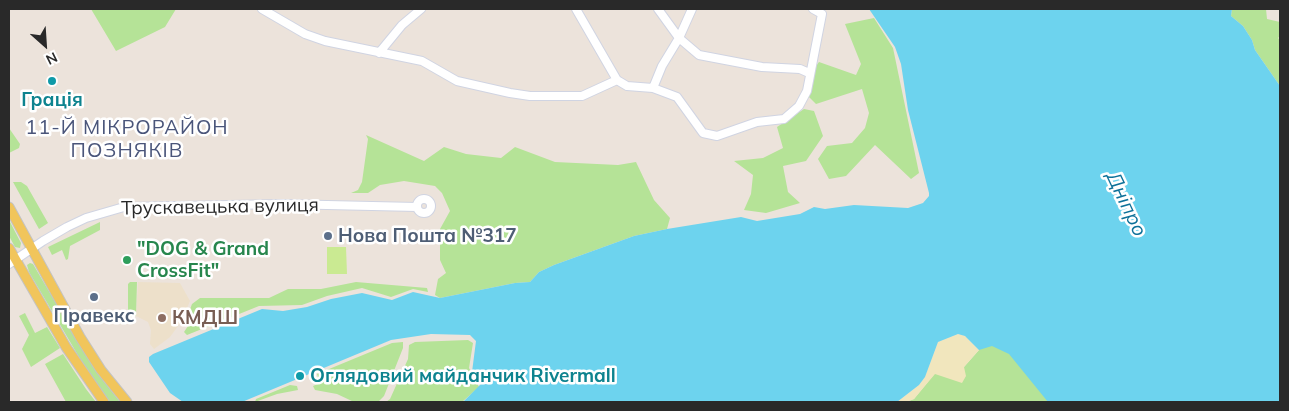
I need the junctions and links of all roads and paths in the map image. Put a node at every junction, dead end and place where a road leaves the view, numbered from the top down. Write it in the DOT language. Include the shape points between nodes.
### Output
graph roads {
  1 [pos="262,9"];
  2 [pos="421,9"];
  3 [pos="576,9"];
  4 [pos="658,9"];
  5 [pos="692,9"];
  6 [pos="813,9"];
  7 [pos="679,38"];
  8 [pos="379,53"];
  9 [pos="810,73"];
  10 [pos="617,80"];
  11 [pos="653,88"];
  12 [pos="9,207"];
  13 [pos="416,207"];
  14 [pos="9,248"];
  15 [pos="32,248"];
  16 [pos="12,262"];
  17 [pos="104,402"];
  18 [pos="127,402"];
  1 -- 8 [label="street" via="311,36"];
  2 -- 8 [label="street" via="402,25"];
  3 -- 10 [label="street"];
  4 -- 7 [label="street"];
  5 -- 7 [label="street"];
  6 -- 9 [label="street" via="822,14"];
  7 -- 9 [label="street" via="699,55 712,59 800,69"];
  7 -- 11 [label="street"];
  8 -- 10 [label="street" via="422,61 467,84 530,96 582,96"];
  9 -- 11 [label="street" via="805,98 790,117 757,122 718,136 704,132 677,97"];
  10 -- 11 [label="street" via="627,86"];
  12 -- 15 [label="main road"];
  13 -- 15 [label="street, Трускавецька вулиця" via="291,204 124,207 86,218"];
  14 -- 16 [label="main road"];
  15 -- 16 [label="street, Трускавецька вулиця"];
  15 -- 18 [label="main road" via="88,351"];
  16 -- 17 [label="main road"];
}
